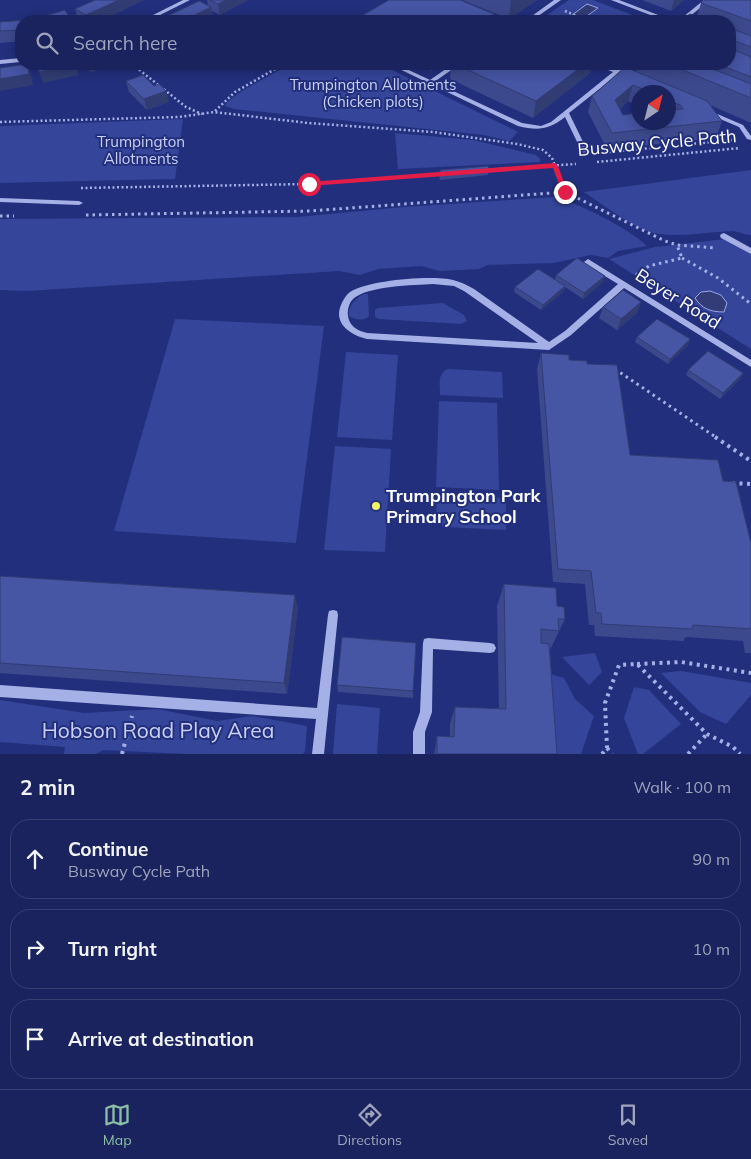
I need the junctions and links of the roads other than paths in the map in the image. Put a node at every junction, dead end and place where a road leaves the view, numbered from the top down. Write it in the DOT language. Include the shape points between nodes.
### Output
graph roads {
  1 [pos="187,0"];
  2 [pos="558,0"];
  3 [pos="614,0"];
  4 [pos="707,0"];
  5 [pos="156,15"];
  6 [pos="537,15"];
  7 [pos="654,15"];
  8 [pos="688,15"];
  9 [pos="15,61"];
  10 [pos="0,62"];
  11 [pos="405,70"];
  12 [pos="448,70"];
  13 [pos="612,70"];
  14 [pos="620,70"];
  15 [pos="617,72"];
  16 [pos="626,77"];
  17 [pos="430,82"];
  18 [pos="705,111"];
  19 [pos="566,113"];
  20 [pos="545,128"];
  21 [pos="750,138"];
  22 [pos="586,154"];
  23 [pos="0,200"];
  24 [pos="79,202"];
  25 [pos="724,236"];
  26 [pos="751,251"];
  27 [pos="588,262"];
  28 [pos="623,284"];
  29 [pos="549,347"];
  30 [pos="751,364"];
  31 [pos="334,615"];
  32 [pos="490,648"];
  33 [pos="0,691"];
  34 [pos="323,714"];
  35 [pos="318,754"];
  36 [pos="418,754"];
  1 -- 5 [label="street"];
  2 -- 6 [label="street"];
  3 -- 7 [label="street"];
  4 -- 8 [label="street"];
  9 -- 10 [label="street"];
  11 -- 17 [label="street"];
  12 -- 17 [label="street"];
  13 -- 15 [label="street"];
  14 -- 15 [label="street"];
  15 -- 16 [label="street"];
  15 -- 19 [label="street"];
  17 -- 20 [label="street" via="520,125"];
  18 -- 21 [label="street" via="741,126"];
  19 -- 20 [label="street"];
  19 -- 22 [label="street"];
  23 -- 24 [label="street"];
  25 -- 26 [label="street"];
  27 -- 28 [label="street, Beyer Road"];
  28 -- 29 [label="street"];
  28 -- 30 [label="street, Beyer Road"];
  29 -- 29 [label="street" via="470,290 449,282 363,290 352,296 344,307 348,327 367,336"];
  31 -- 34 [label="street"];
  32 -- 36 [label="street" via="428,643 426,712 419,732"];
  33 -- 34 [label="street"];
  34 -- 35 [label="street"];
}
